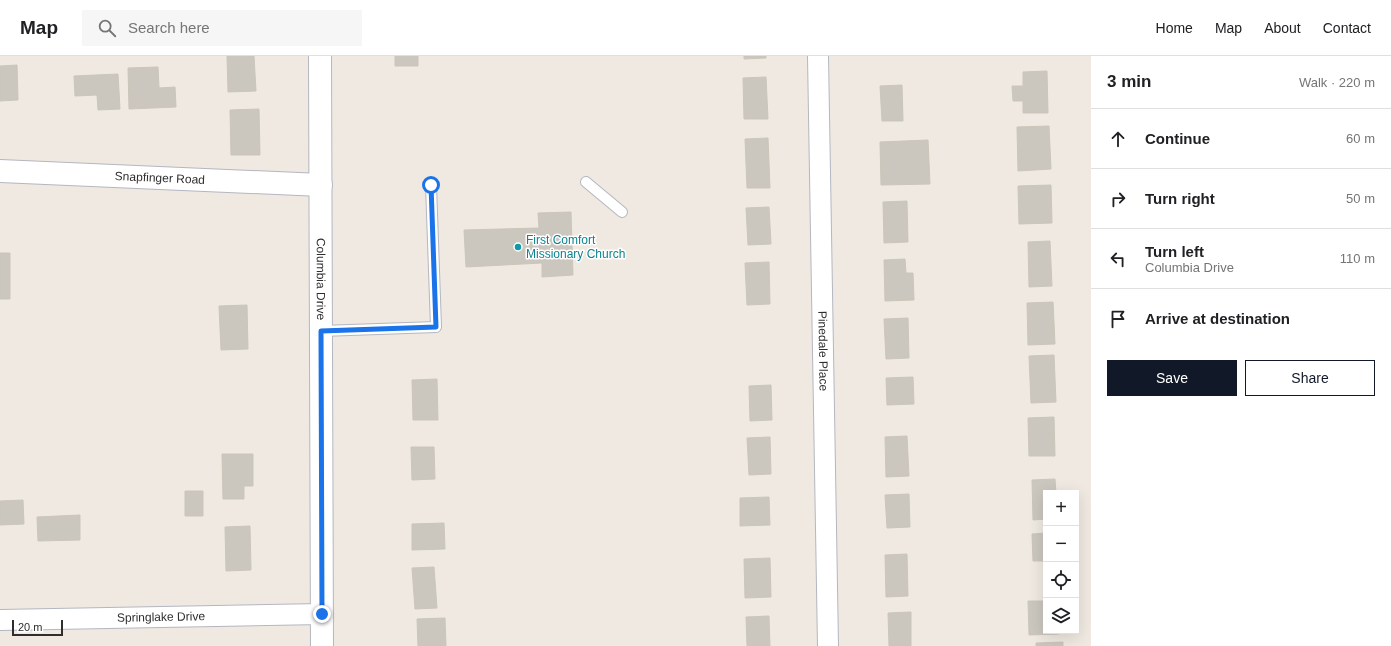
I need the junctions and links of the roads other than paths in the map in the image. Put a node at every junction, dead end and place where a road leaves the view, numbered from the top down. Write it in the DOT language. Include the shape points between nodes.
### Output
graph roads {
  1 [pos="320,56"];
  2 [pos="818,56"];
  3 [pos="0,171"];
  4 [pos="586,182"];
  5 [pos="321,185"];
  6 [pos="431,185"];
  7 [pos="622,212"];
  8 [pos="321,331"];
  9 [pos="322,614"];
  10 [pos="0,620"];
  11 [pos="322,646"];
  12 [pos="828,646"];
  1 -- 5 [label="main road, Columbia Drive"];
  2 -- 12 [label="street, Pinedale Place"];
  3 -- 5 [label="main road, Snapfinger Road"];
  4 -- 7 [label="lane"];
  5 -- 8 [label="main road, Columbia Drive"];
  6 -- 8 [label="lane" via="436,327"];
  8 -- 9 [label="main road, Columbia Drive"];
  9 -- 10 [label="street, Springlake Drive"];
  9 -- 11 [label="main road, Columbia Drive"];
}
